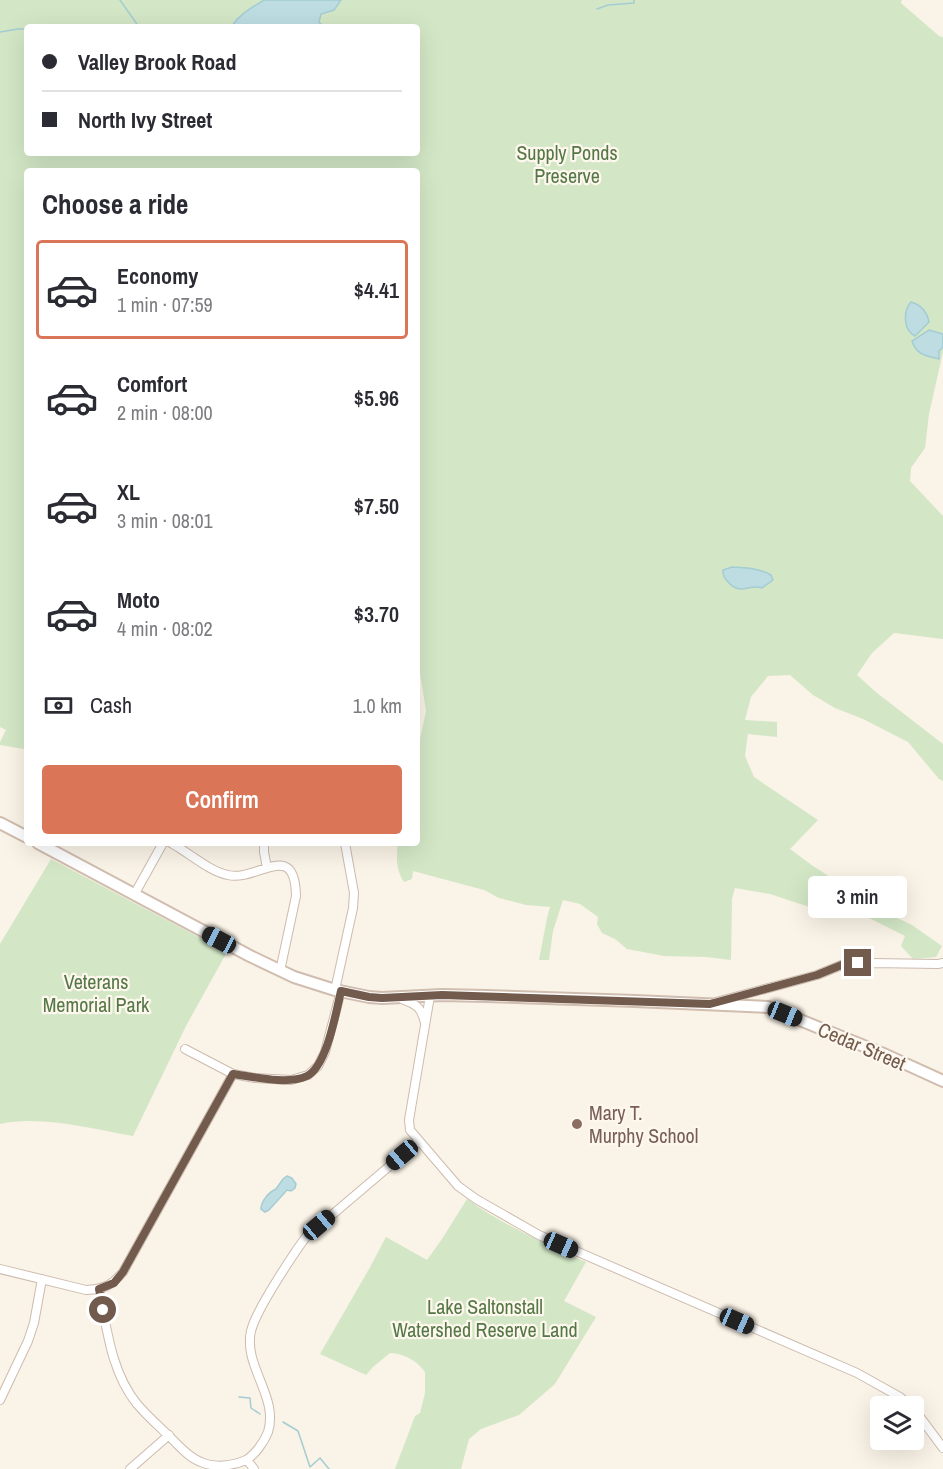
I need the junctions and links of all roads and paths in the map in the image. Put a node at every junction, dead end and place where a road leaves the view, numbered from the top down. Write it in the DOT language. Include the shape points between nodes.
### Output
graph roads {
  1 [pos="0,824"];
  2 [pos="24,836"];
  3 [pos="44,846"];
  4 [pos="161,846"];
  5 [pos="176,846"];
  6 [pos="264,846"];
  7 [pos="346,846"];
  8 [pos="267,867"];
  9 [pos="134,895"];
  10 [pos="943,963"];
  11 [pos="280,971"];
  12 [pos="338,990"];
  13 [pos="430,996"];
  14 [pos="397,997"];
  15 [pos="710,1004"];
  16 [pos="426,1027"];
  17 [pos="185,1050"];
  18 [pos="233,1074"];
  19 [pos="943,1082"];
  20 [pos="419,1141"];
  21 [pos="0,1269"];
  22 [pos="42,1279"];
  23 [pos="99,1289"];
  24 [pos="898,1396"];
  25 [pos="0,1400"];
  26 [pos="924,1423"];
  27 [pos="169,1435"];
  28 [pos="943,1448"];
  29 [pos="247,1460"];
  30 [pos="129,1469"];
  31 [pos="254,1469"];
  1 -- 2 [label="main road"];
  3 -- 9 [label="main road, Cedar Street"];
  4 -- 9 [label="street"];
  5 -- 8 [label="street" via="226,875 237,877"];
  6 -- 8 [label="street"];
  7 -- 12 [label="street" via="354,892"];
  8 -- 11 [label="street" via="285,867 296,884"];
  9 -- 11 [label="main road, Cedar Street"];
  10 -- 15 [label="street" via="844,964"];
  11 -- 12 [label="main road, Cedar Street"];
  12 -- 14 [label="main road, Cedar Street" via="369,997"];
  12 -- 18 [label="street" via="325,1052 308,1076 291,1080"];
  13 -- 14 [label="main road, Cedar Street"];
  13 -- 15 [label="main road, Cedar Street"];
  13 -- 16 [label="street"];
  14 -- 16 [label="street" via="417,1005"];
  15 -- 19 [label="main road, Cedar Street" via="768,1007"];
  16 -- 20 [label="street" via="409,1120 410,1130"];
  17 -- 18 [label="street"];
  18 -- 23 [label="street" via="123,1272 114,1283"];
  20 -- 24 [label="street" via="458,1186 539,1235 857,1373"];
  20 -- 29 [label="street" via="306,1237 255,1318 251,1348 270,1415 261,1445"];
  21 -- 22 [label="street"];
  22 -- 23 [label="street" via="86,1290"];
  22 -- 25 [label="street" via="28,1341"];
  23 -- 27 [label="street" via="121,1379 137,1404"];
  26 -- 28 [label="street"];
  27 -- 29 [label="street" via="200,1462 217,1466"];
  27 -- 30 [label="street"];
  29 -- 31 [label="street"];
}
